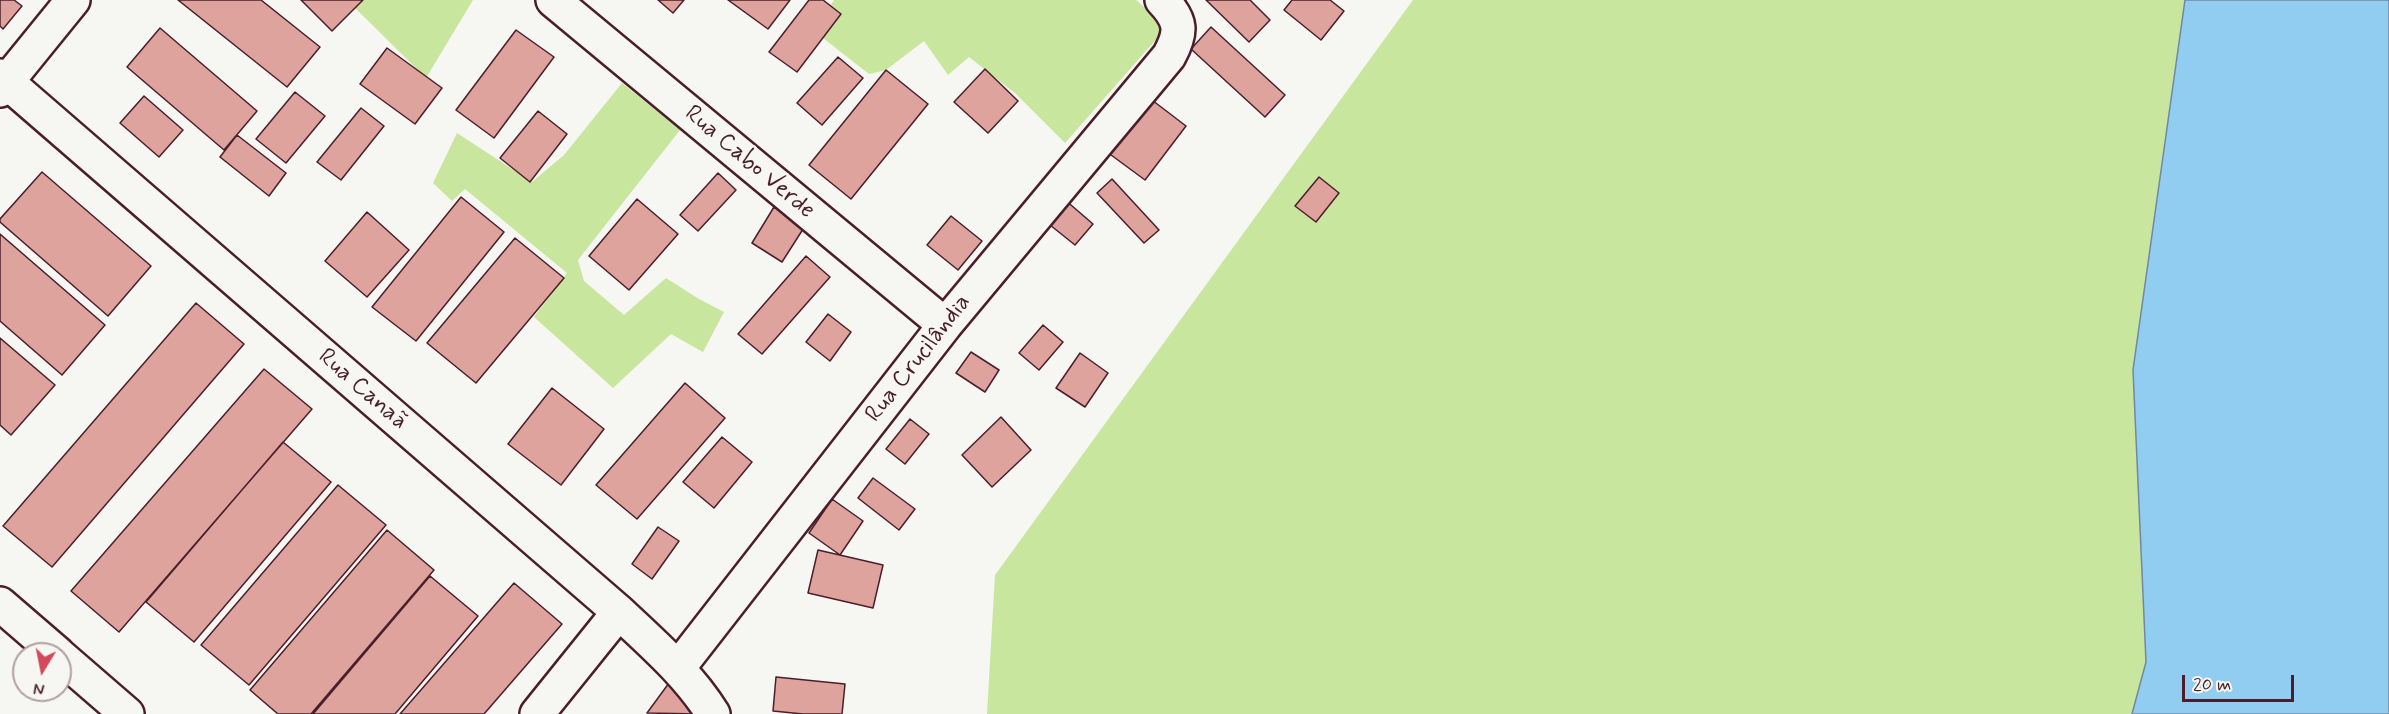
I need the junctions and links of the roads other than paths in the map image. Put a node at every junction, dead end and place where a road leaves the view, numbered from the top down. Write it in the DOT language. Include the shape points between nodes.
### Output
graph roads {
  1 [pos="73,0"];
  2 [pos="552,0"];
  3 [pos="1170,3"];
  4 [pos="2,83"];
  5 [pos="945,325"];
  6 [pos="0,604"];
  7 [pos="620,612"];
  8 [pos="44,642"];
  9 [pos="72,666"];
  10 [pos="678,668"];
  11 [pos="127,714"];
  12 [pos="537,714"];
  13 [pos="713,714"];
  1 -- 4 [label="street"];
  2 -- 5 [label="street, Rua Cabo Verde"];
  3 -- 5 [label="street, Rua Crucilândia" via="1179,25 1178,39 1169,56"];
  4 -- 7 [label="street, Rua Canaã"];
  5 -- 10 [label="street, Rua Crucilândia"];
  6 -- 8 [label="street"];
  7 -- 10 [label="street, Rua Canaã"];
  7 -- 12 [label="street"];
  9 -- 11 [label="street"];
  10 -- 13 [label="street, Rua Canaã"];
}
